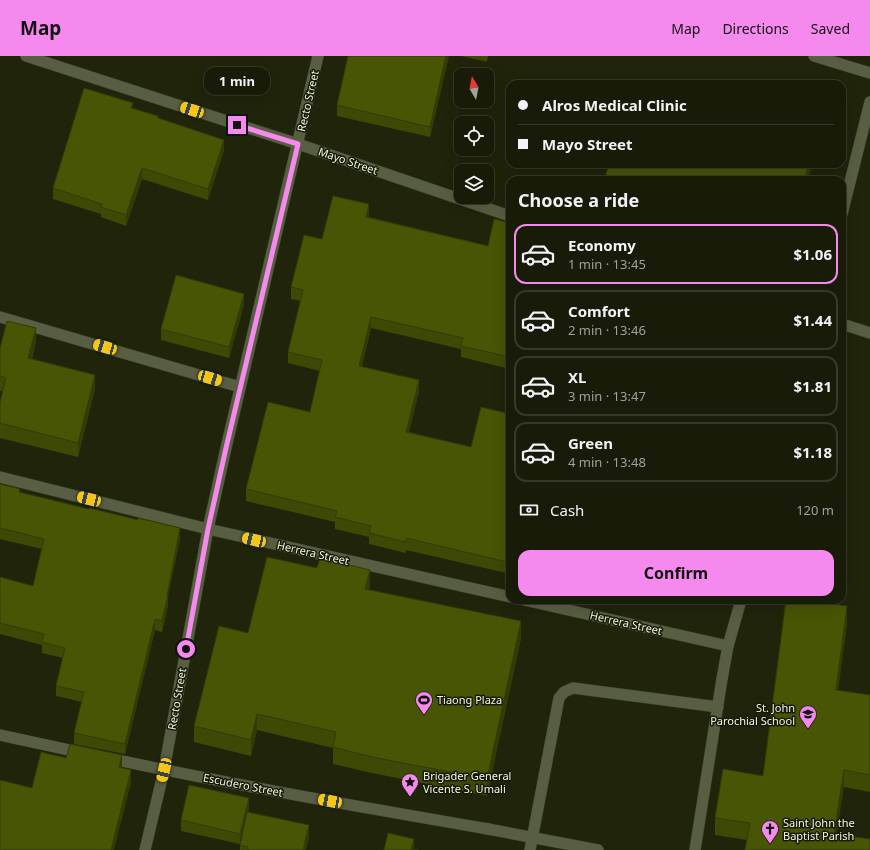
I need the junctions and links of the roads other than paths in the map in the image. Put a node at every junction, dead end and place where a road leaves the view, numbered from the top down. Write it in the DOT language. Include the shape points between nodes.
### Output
graph roads {
  1 [pos="26,56"];
  2 [pos="318,56"];
  3 [pos="814,56"];
  4 [pos="870,73"];
  5 [pos="870,102"];
  6 [pos="298,144"];
  7 [pos="846,198"];
  8 [pos="506,215"];
  9 [pos="0,317"];
  10 [pos="846,325"];
  11 [pos="870,333"];
  12 [pos="240,387"];
  13 [pos="0,477"];
  14 [pos="208,529"];
  15 [pos="506,596"];
  16 [pos="542,604"];
  17 [pos="740,604"];
  18 [pos="728,646"];
  19 [pos="718,707"];
  20 [pos="0,735"];
  21 [pos="164,770"];
  22 [pos="532,837"];
  23 [pos="145,850"];
  24 [pos="530,850"];
  25 [pos="598,850"];
  26 [pos="695,850"];
  1 -- 6 [label="street, Mayo Street"];
  2 -- 6 [label="street, Recto Street"];
  3 -- 4 [label="street"];
  5 -- 7 [label="street"];
  6 -- 8 [label="street, Mayo Street"];
  6 -- 12 [label="street, Recto Street"];
  9 -- 12 [label="street"];
  10 -- 11 [label="street"];
  12 -- 14 [label="street, Recto Street"];
  13 -- 14 [label="street, Herrera Street"];
  14 -- 15 [label="street, Herrera Street"];
  14 -- 21 [label="street, Recto Street"];
  16 -- 18 [label="street, Herrera Street"];
  17 -- 18 [label="street"];
  18 -- 19 [label="street"];
  19 -- 22 [label="street" via="573,688 564,692 559,698"];
  19 -- 26 [label="street"];
  20 -- 21 [label="street, Escudero Street"];
  21 -- 22 [label="street, Escudero Street"];
  21 -- 23 [label="street, Recto Street"];
  22 -- 24 [label="street"];
  22 -- 25 [label="street, Escudero Street"];
}
